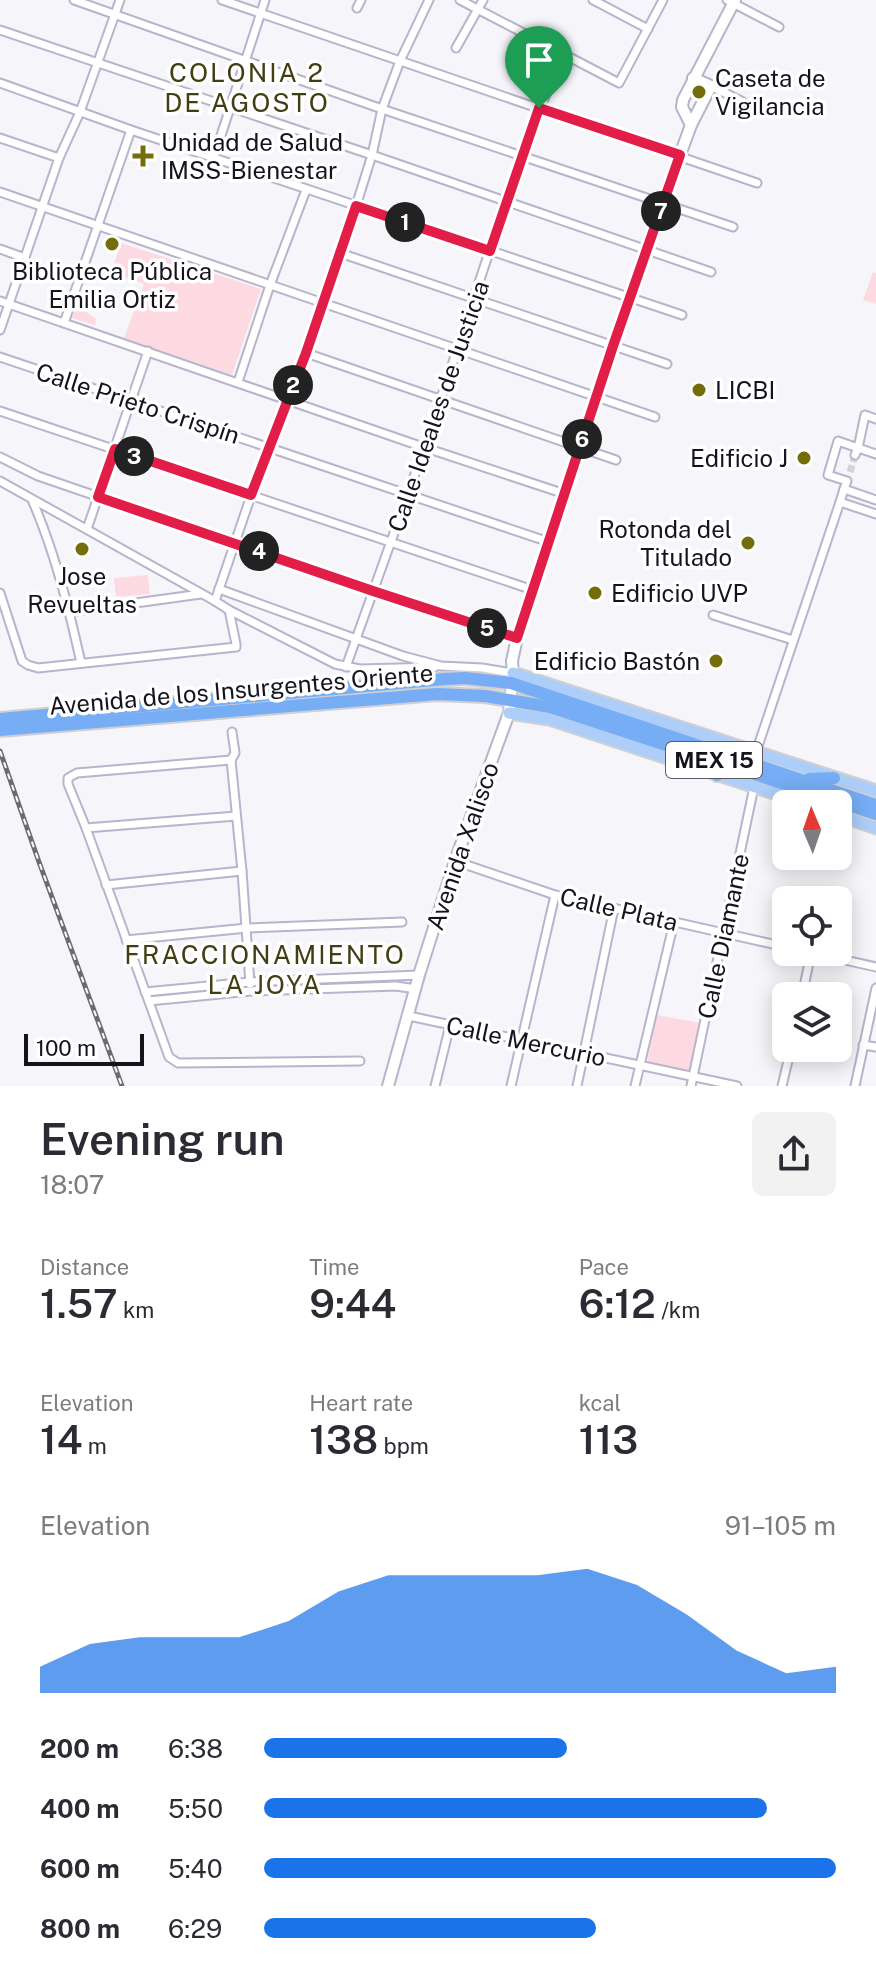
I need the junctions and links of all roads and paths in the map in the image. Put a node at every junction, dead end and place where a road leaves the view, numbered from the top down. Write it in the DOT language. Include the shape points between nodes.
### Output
graph roads {
  1 [pos="74,0"];
  2 [pos="120,0"];
  3 [pos="222,0"];
  4 [pos="265,0"];
  5 [pos="429,0"];
  6 [pos="460,0"];
  7 [pos="483,0"];
  8 [pos="593,0"];
  9 [pos="663,0"];
  10 [pos="732,1"];
  11 [pos="478,10"];
  12 [pos="115,14"];
  13 [pos="262,14"];
  14 [pos="779,27"];
  15 [pos="648,29"];
  16 [pos="0,30"];
  17 [pos="456,48"];
  18 [pos="563,54"];
  19 [pos="400,61"];
  20 [pos="97,62"];
  21 [pos="247,62"];
  22 [pos="693,78"];
  23 [pos="0,83"];
  24 [pos="711,86"];
  25 [pos="743,102"];
  26 [pos="232,108"];
  27 [pos="539,108"];
  28 [pos="382,109"];
  29 [pos="80,112"];
  30 [pos="691,125"];
  31 [pos="131,130"];
  32 [pos="0,138"];
  33 [pos="372,155"];
  34 [pos="523,155"];
  35 [pos="680,155"];
  36 [pos="214,157"];
  37 [pos="59,158"];
  38 [pos="757,183"];
  39 [pos="306,190"];
  40 [pos="0,192"];
  41 [pos="507,202"];
  42 [pos="664,202"];
  43 [pos="356,206"];
  44 [pos="43,207"];
  45 [pos="98,225"];
  46 [pos="733,227"];
  47 [pos="0,249"];
  48 [pos="648,250"];
  49 [pos="490,251"];
  50 [pos="340,253"];
  51 [pos="25,258"];
  52 [pos="711,272"];
  53 [pos="270,285"];
  54 [pos="630,298"];
  55 [pos="474,300"];
  56 [pos="0,301"];
  57 [pos="9,304"];
  58 [pos="323,304"];
  59 [pos="682,315"];
  60 [pos="64,323"];
  61 [pos="0,330"];
  62 [pos="613,346"];
  63 [pos="457,350"];
  64 [pos="148,351"];
  65 [pos="306,353"];
  66 [pos="0,357"];
  67 [pos="667,364"];
  68 [pos="238,382"];
  69 [pos="597,397"];
  70 [pos="130,400"];
  71 [pos="287,400"];
  72 [pos="441,400"];
  73 [pos="0,411"];
  74 [pos="655,417"];
  75 [pos="876,419"];
  76 [pos="268,446"];
  77 [pos="423,447"];
  78 [pos="580,447"];
  79 [pos="115,449"];
  80 [pos="856,451"];
  81 [pos="876,454"];
  82 [pos="0,457"];
  83 [pos="616,460"];
  84 [pos="0,481"];
  85 [pos="847,481"];
  86 [pos="565,494"];
  87 [pos="251,495"];
  88 [pos="406,495"];
  89 [pos="98,497"];
  90 [pos="32,500"];
  91 [pos="876,500"];
  92 [pos="840,502"];
  93 [pos="876,514"];
  94 [pos="87,529"];
  95 [pos="549,542"];
  96 [pos="235,543"];
  97 [pos="391,543"];
  98 [pos="219,589"];
  99 [pos="533,590"];
  100 [pos="373,591"];
  101 [pos="0,593"];
  102 [pos="201,594"];
  103 [pos="215,601"];
  104 [pos="229,610"];
  105 [pos="70,612"];
  106 [pos="713,615"];
  107 [pos="517,638"];
  108 [pos="355,640"];
  109 [pos="793,640"];
  110 [pos="81,663"];
  111 [pos="441,666"];
  112 [pos="346,667"];
  113 [pos="512,678"];
  114 [pos="510,699"];
  115 [pos="509,713"];
  116 [pos="0,719"];
  117 [pos="0,730"];
  118 [pos="232,732"];
  119 [pos="756,752"];
  120 [pos="697,754"];
  121 [pos="231,760"];
  122 [pos="717,775"];
  123 [pos="834,778"];
  124 [pos="804,780"];
  125 [pos="754,787"];
  126 [pos="876,791"];
  127 [pos="772,793"];
  128 [pos="876,805"];
  129 [pos="876,814"];
  130 [pos="236,816"];
  131 [pos="852,820"];
  132 [pos="86,828"];
  133 [pos="876,828"];
  134 [pos="455,861"];
  135 [pos="242,871"];
  136 [pos="106,885"];
  137 [pos="555,895"];
  138 [pos="614,908"];
  139 [pos="402,922"];
  140 [pos="674,922"];
  141 [pos="247,928"];
  142 [pos="725,933"];
  143 [pos="126,940"];
  144 [pos="772,944"];
  145 [pos="852,962"];
  146 [pos="876,967"];
  147 [pos="419,975"];
  148 [pos="250,986"];
  149 [pos="876,988"];
  150 [pos="416,989"];
  151 [pos="145,992"];
  152 [pos="149,1001"];
  153 [pos="409,1016"];
  154 [pos="450,1025"];
  155 [pos="523,1041"];
  156 [pos="863,1045"];
  157 [pos="876,1047"];
  158 [pos="584,1054"];
  159 [pos="360,1061"];
  160 [pos="788,1062"];
  161 [pos="640,1066"];
  162 [pos="692,1082"];
  163 [pos="388,1086"];
  164 [pos="435,1086"];
  165 [pos="511,1086"];
  166 [pos="577,1086"];
  167 [pos="635,1086"];
  168 [pos="737,1086"];
  169 [pos="782,1086"];
  170 [pos="855,1086"];
  1 -- 12 [label="street"];
  2 -- 12 [label="street"];
  3 -- 13 [label="street"];
  4 -- 13 [label="street"];
  5 -- 19 [label="street"];
  6 -- 11 [label="street"];
  7 -- 11 [label="street"];
  8 -- 15 [label="street"];
  9 -- 15 [label="street"];
  10 -- 14 [label="street"];
  10 -- 22 [label="street"];
  11 -- 17 [label="street"];
  11 -- 18 [label="street"];
  12 -- 20 [label="street"];
  12 -- 21 [label="street"];
  13 -- 19 [label="street"];
  13 -- 21 [label="street"];
  15 -- 18 [label="street" via="619,83"];
  16 -- 20 [label="street"];
  18 -- 27 [label="street, Calle Ideales de Justicia"];
  19 -- 27 [label="street"];
  19 -- 28 [label="street"];
  20 -- 26 [label="street"];
  20 -- 29 [label="street"];
  21 -- 26 [label="street"];
  21 -- 28 [label="street"];
  22 -- 24 [label="street"];
  22 -- 30 [label="street" via="682,107"];
  23 -- 29 [label="street"];
  24 -- 25 [label="street"];
  24 -- 30 [label="street, Avenida Xalisco"];
  26 -- 33 [label="street"];
  26 -- 36 [label="street"];
  27 -- 34 [label="street, Calle Ideales de Justicia"];
  27 -- 35 [label="street"];
  28 -- 33 [label="street"];
  28 -- 34 [label="street"];
  29 -- 31 [label="street"];
  29 -- 37 [label="street"];
  30 -- 35 [label="street, Avenida Xalisco"];
  31 -- 36 [label="street"];
  31 -- 45 [label="street"];
  32 -- 37 [label="street"];
  33 -- 41 [label="street"];
  33 -- 43 [label="street"];
  34 -- 41 [label="street, Calle Ideales de Justicia"];
  34 -- 42 [label="street"];
  35 -- 38 [label="street"];
  35 -- 42 [label="street, Avenida Xalisco"];
  36 -- 39 [label="street"];
  37 -- 44 [label="street"];
  39 -- 43 [label="street"];
  39 -- 53 [label="street"];
  40 -- 44 [label="street"];
  41 -- 48 [label="street"];
  41 -- 49 [label="street, Calle Ideales de Justicia"];
  42 -- 46 [label="street"];
  42 -- 48 [label="street, Avenida Xalisco"];
  43 -- 49 [label="street"];
  43 -- 50 [label="street"];
  44 -- 45 [label="street"];
  44 -- 51 [label="street"];
  45 -- 53 [label="street"];
  45 -- 60 [label="street"];
  47 -- 51 [label="street"];
  48 -- 52 [label="street"];
  48 -- 54 [label="street, Avenida Xalisco"];
  49 -- 54 [label="street"];
  49 -- 55 [label="street, Calle Ideales de Justicia"];
  50 -- 55 [label="street"];
  50 -- 58 [label="street"];
  51 -- 57 [label="street"];
  53 -- 58 [label="street"];
  53 -- 68 [label="street"];
  54 -- 59 [label="street"];
  54 -- 62 [label="street, Avenida Xalisco"];
  55 -- 62 [label="street"];
  55 -- 63 [label="street, Calle Ideales de Justicia"];
  56 -- 57 [label="street"];
  57 -- 60 [label="street"];
  57 -- 61 [label="street"];
  58 -- 63 [label="street"];
  58 -- 65 [label="street"];
  60 -- 64 [label="street"];
  62 -- 67 [label="street"];
  62 -- 69 [label="street, Avenida Xalisco"];
  63 -- 69 [label="street"];
  63 -- 72 [label="street, Calle Ideales de Justicia"];
  64 -- 68 [label="street"];
  64 -- 70 [label="street"];
  65 -- 71 [label="street"];
  65 -- 72 [label="street"];
  66 -- 70 [label="street, Calle Prieto Crispín"];
  68 -- 71 [label="street"];
  69 -- 74 [label="street"];
  69 -- 78 [label="street, Avenida Xalisco"];
  70 -- 76 [label="street, Calle Prieto Crispín"];
  70 -- 79 [label="street"];
  71 -- 76 [label="street"];
  71 -- 77 [label="street"];
  72 -- 77 [label="street, Calle Ideales de Justicia"];
  72 -- 78 [label="street"];
  73 -- 79 [label="street"];
  75 -- 80 [label="street" via="865,415"];
  76 -- 87 [label="street"];
  76 -- 88 [label="street, Calle Prieto Crispín"];
  77 -- 86 [label="street"];
  77 -- 88 [label="street, Calle Ideales de Justicia"];
  78 -- 83 [label="street"];
  78 -- 86 [label="street, Avenida Xalisco"];
  79 -- 87 [label="street"];
  79 -- 89 [label="street"];
  80 -- 81 [label="street"];
  80 -- 85 [label="street" via="838,441 828,475"];
  82 -- 89 [label="street"];
  84 -- 90 [label="street"];
  85 -- 91 [label="street"];
  85 -- 92 [label="street"];
  86 -- 95 [label="street, Avenida Xalisco"];
  87 -- 96 [label="street"];
  87 -- 97 [label="street"];
  88 -- 95 [label="street, Calle Prieto Crispín"];
  88 -- 97 [label="street, Calle Ideales de Justicia"];
  89 -- 94 [label="street"];
  89 -- 96 [label="street"];
  90 -- 94 [label="street"];
  90 -- 105 [label="street"];
  92 -- 93 [label="street"];
  92 -- 109 [label="street"];
  94 -- 102 [label="street"];
  95 -- 99 [label="street, Avenida Xalisco"];
  96 -- 98 [label="street"];
  96 -- 100 [label="street"];
  97 -- 99 [label="street"];
  97 -- 100 [label="street, Calle Ideales de Justicia"];
  98 -- 103 [label="street"];
  98 -- 108 [label="street"];
  99 -- 107 [label="street, Avenida Xalisco"];
  100 -- 107 [label="street"];
  100 -- 108 [label="street, Calle Ideales de Justicia"];
  101 -- 110 [label="street" via="22,661 38,668"];
  102 -- 103 [label="street"];
  102 -- 105 [label="street"];
  103 -- 104 [label="street"];
  104 -- 110 [label="street" via="236,647"];
  104 -- 112 [label="street"];
  105 -- 110 [label="street"];
  106 -- 109 [label="street"];
  107 -- 113 [label="street, Avenida Xalisco"];
  108 -- 111 [label="street"];
  108 -- 112 [label="street, Calle Ideales de Justicia"];
  109 -- 119 [label="street"];
  111 -- 112 [label="street"];
  111 -- 113 [label="street" via="482,668"];
  113 -- 114 [label="street, Avenida Xalisco"];
  113 -- 116 [label="highway, Avenida de los Insurgentes Oriente / MEX 15" via="445,679"];
  113 -- 119 [label="main road"];
  113 -- 124 [label="highway, MEX 15"];
  114 -- 115 [label="street, Avenida Xalisco"];
  114 -- 117 [label="highway, Avenida de los Insurgentes Oriente / MEX 15" via="437,694"];
  114 -- 120 [label="highway, MEX 15"];
  115 -- 122 [label="main road" via="549,719"];
  115 -- 134 [label="street, Avenida Xalisco"];
  118 -- 121 [label="street"];
  119 -- 123 [label="main road"];
  120 -- 122 [label="highway"];
  120 -- 129 [label="highway, MEX 15"];
  121 -- 130 [label="street"];
  121 -- 132 [label="street" via="72,775 68,784"];
  122 -- 125 [label="main road"];
  123 -- 124 [label="highway"];
  123 -- 126 [label="main road"];
  124 -- 128 [label="highway, MEX 15"];
  125 -- 127 [label="main road"];
  125 -- 142 [label="street, Calle Diamante"];
  130 -- 132 [label="street"];
  130 -- 135 [label="street"];
  131 -- 133 [label="main road"];
  132 -- 136 [label="street"];
  134 -- 137 [label="street, Calle Plata"];
  134 -- 147 [label="street, Avenida Xalisco"];
  135 -- 136 [label="street"];
  135 -- 141 [label="street"];
  136 -- 143 [label="street"];
  137 -- 138 [label="street, Calle Plata"];
  137 -- 155 [label="street"];
  138 -- 140 [label="street, Calle Plata"];
  138 -- 158 [label="street"];
  139 -- 141 [label="street"];
  140 -- 142 [label="street, Calle Plata"];
  140 -- 161 [label="street"];
  141 -- 143 [label="street"];
  141 -- 148 [label="street"];
  142 -- 144 [label="street, Calle Plata"];
  142 -- 162 [label="street, Calle Diamante"];
  143 -- 151 [label="street"];
  145 -- 146 [label="street"];
  147 -- 148 [label="street"];
  147 -- 150 [label="street, Avenida Xalisco"];
  148 -- 150 [label="street"];
  148 -- 151 [label="street"];
  148 -- 152 [label="street"];
  149 -- 156 [label="street"];
  150 -- 153 [label="street, Avenida Xalisco"];
  151 -- 152 [label="street"];
  152 -- 159 [label="street" via="169,1057 178,1063"];
  153 -- 154 [label="street, Calle Mercurio"];
  153 -- 163 [label="street, Avenida Xalisco"];
  154 -- 155 [label="street, Calle Mercurio"];
  154 -- 164 [label="street"];
  155 -- 158 [label="street, Calle Mercurio"];
  155 -- 165 [label="street"];
  156 -- 157 [label="street"];
  156 -- 170 [label="street"];
  158 -- 161 [label="street, Calle Mercurio"];
  158 -- 166 [label="street"];
  160 -- 169 [label="street"];
  161 -- 162 [label="street, Calle Mercurio"];
  161 -- 167 [label="street"];
  162 -- 168 [label="street, Calle Mercurio"];
}
